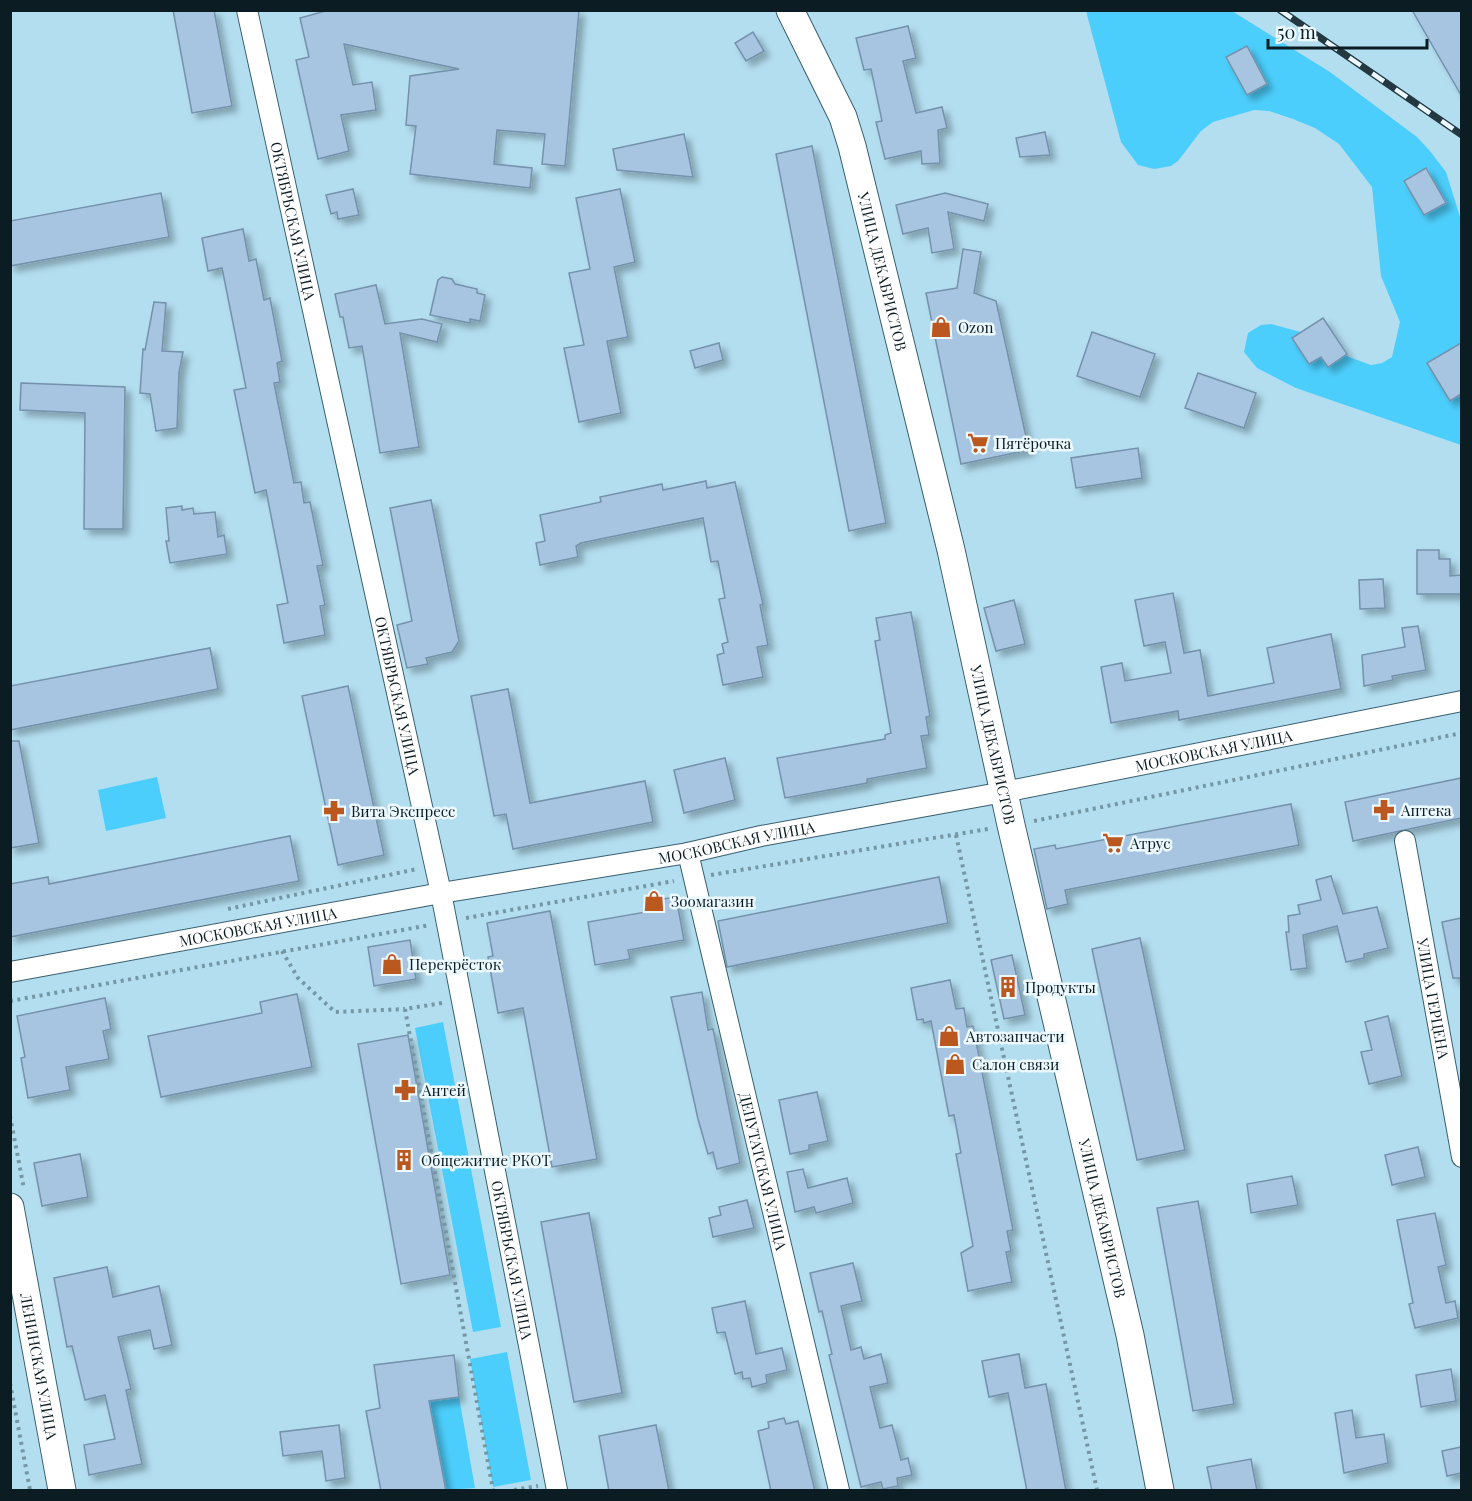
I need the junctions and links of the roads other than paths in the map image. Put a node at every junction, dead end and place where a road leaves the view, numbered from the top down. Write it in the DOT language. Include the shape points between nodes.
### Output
graph roads {
  1 [pos="247,10"];
  2 [pos="790,10"];
  3 [pos="1461,701"];
  4 [pos="1004,792"];
  5 [pos="1405,841"];
  6 [pos="688,853"];
  7 [pos="441,893"];
  8 [pos="10,972"];
  9 [pos="1461,1157"];
  10 [pos="10,1207"];
  11 [pos="548,1488"];
  12 [pos="62,1491"];
  13 [pos="839,1491"];
  14 [pos="1160,1491"];
  1 -- 7 [label="street, ОКТЯБРЬСКАЯ УЛИЦА"];
  2 -- 4 [label="street, УЛИЦА ДЕКАБРИСТОВ" via="843,117 852,146 951,550"];
  3 -- 4 [label="street, МОСКОВСКАЯ УЛИЦА"];
  4 -- 6 [label="street, МОСКОВСКАЯ УЛИЦА"];
  4 -- 14 [label="street, УЛИЦА ДЕКАБРИСТОВ" via="1130,1335"];
  5 -- 9 [label="street, УЛИЦА ГЕРЦЕНА"];
  6 -- 7 [label="street, МОСКОВСКАЯ УЛИЦА"];
  6 -- 13 [label="street, ДЕПУТАТСКАЯ УЛИЦА"];
  7 -- 8 [label="street, МОСКОВСКАЯ УЛИЦА"];
  7 -- 11 [label="street, ОКТЯБРЬСКАЯ УЛИЦА"];
  10 -- 12 [label="street, ЛЕНИНСКАЯ УЛИЦА"];
}
